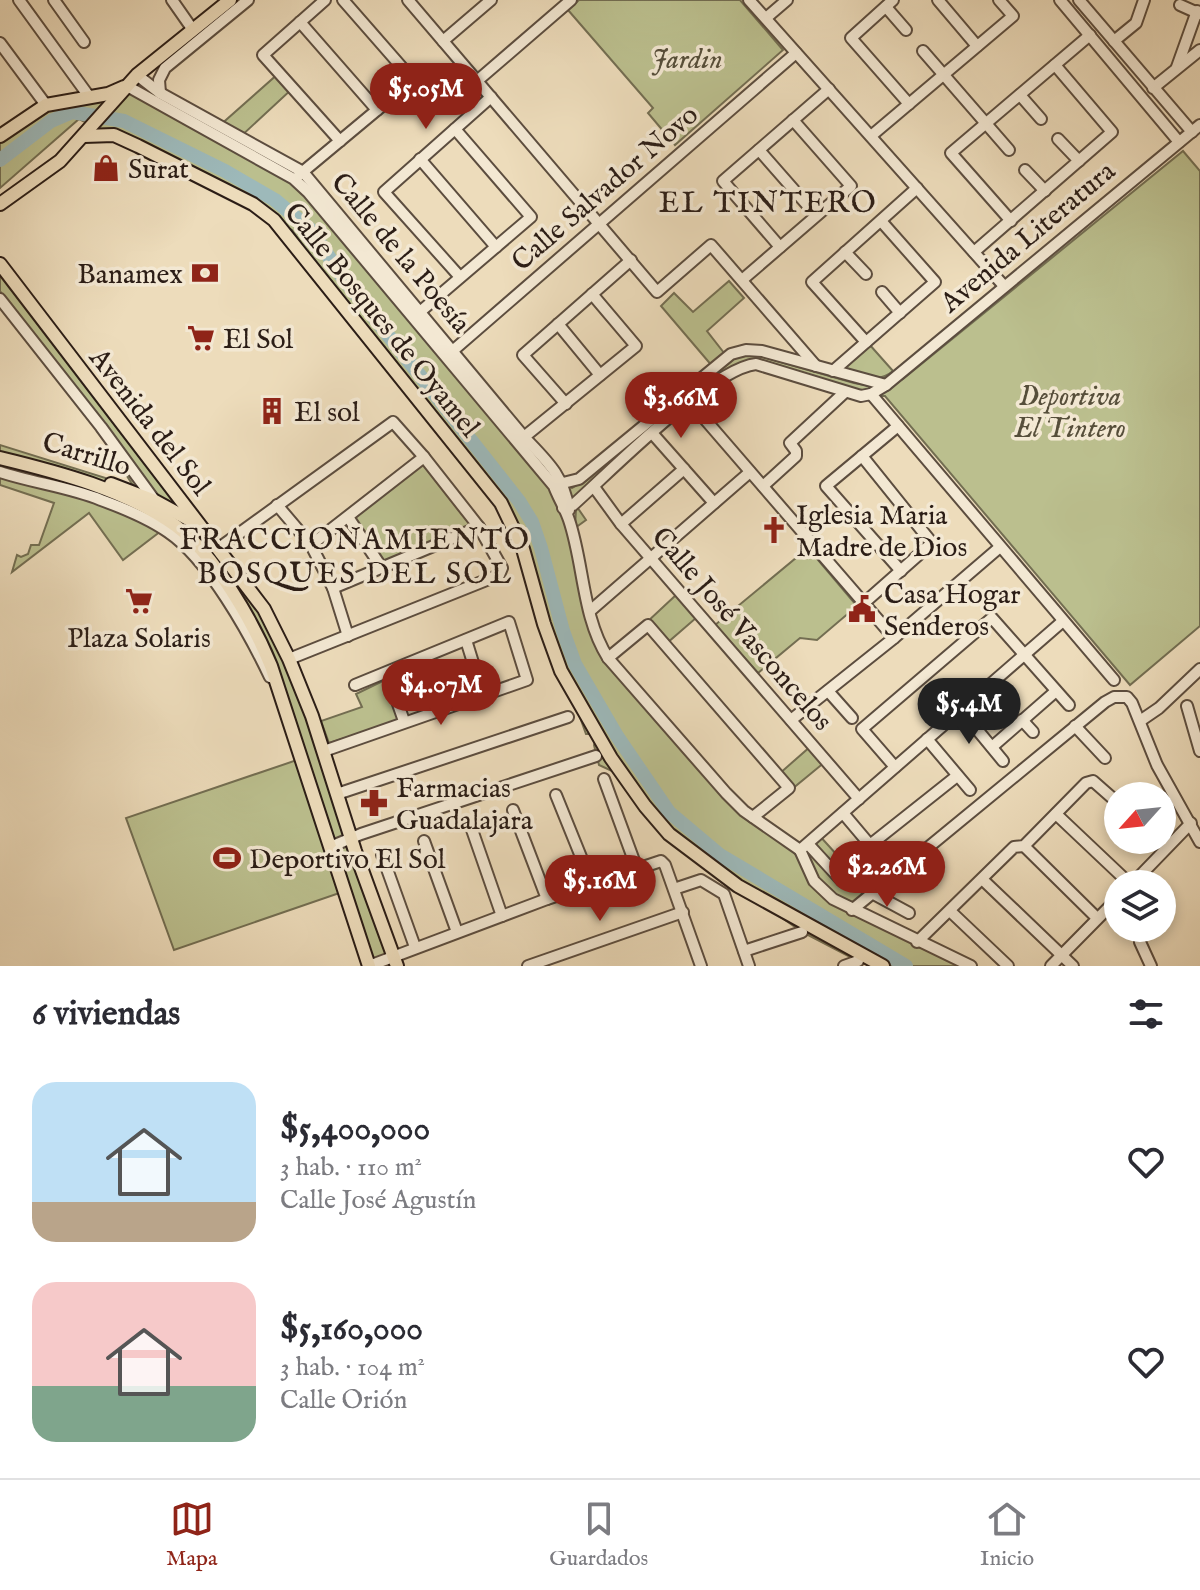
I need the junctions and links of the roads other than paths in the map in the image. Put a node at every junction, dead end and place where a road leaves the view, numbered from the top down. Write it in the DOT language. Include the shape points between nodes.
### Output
graph roads {
  1 [pos="19,0"];
  2 [pos="54,0"];
  3 [pos="172,0"];
  4 [pos="230,0"];
  5 [pos="248,0"];
  6 [pos="325,0"];
  7 [pos="343,0"];
  8 [pos="408,0"];
  9 [pos="471,0"];
  10 [pos="491,0"];
  11 [pos="571,0"];
  12 [pos="749,0"];
  13 [pos="787,0"];
  14 [pos="938,0"];
  15 [pos="999,0"];
  16 [pos="1060,0"];
  17 [pos="1079,0"];
  18 [pos="1144,0"];
  19 [pos="889,3"];
  20 [pos="1180,5"];
  21 [pos="480,10"];
  22 [pos="1199,12"];
  23 [pos="766,18"];
  24 [pos="300,22"];
  25 [pos="193,30"];
  26 [pos="906,30"];
  27 [pos="1090,35"];
  28 [pos="443,41"];
  29 [pos="1114,41"];
  30 [pos="84,42"];
  31 [pos="0,43"];
  32 [pos="977,46"];
  33 [pos="1200,50"];
  34 [pos="923,51"];
  35 [pos="796,53"];
  36 [pos="1055,65"];
  37 [pos="1177,67"];
  38 [pos="137,75"];
  39 [pos="943,75"];
  40 [pos="477,81"];
  41 [pos="127,86"];
  42 [pos="1153,88"];
  43 [pos="829,89"];
  44 [pos="160,93"];
  45 [pos="88,95"];
  46 [pos="1020,95"];
  47 [pos="491,97"];
  48 [pos="909,104"];
  49 [pos="46,105"];
  50 [pos="377,110"];
  51 [pos="1041,119"];
  52 [pos="793,120"];
  53 [pos="986,124"];
  54 [pos="455,129"];
  55 [pos="1196,129"];
  56 [pos="85,135"];
  57 [pos="0,136"];
  58 [pos="871,136"];
  59 [pos="1058,139"];
  60 [pos="340,141"];
  61 [pos="1179,142"];
  62 [pos="759,150"];
  63 [pos="1009,150"];
  64 [pos="420,159"];
  65 [pos="1079,161"];
  66 [pos="1025,170"];
  67 [pos="298,175"];
  68 [pos="917,188"];
  69 [pos="1045,191"];
  70 [pos="0,204"];
  71 [pos="816,215"];
  72 [pos="881,221"];
  73 [pos="1011,221"];
  74 [pos="599,223"];
  75 [pos="496,247"];
  76 [pos="780,247"];
  77 [pos="845,252"];
  78 [pos="974,252"];
  79 [pos="631,260"];
  80 [pos="0,264"];
  81 [pos="866,274"];
  82 [pos="460,277"];
  83 [pos="742,280"];
  84 [pos="1004,286"];
  85 [pos="882,292"];
  86 [pos="592,294"];
  87 [pos="0,299"];
  88 [pos="421,311"];
  89 [pos="900,313"];
  90 [pos="558,324"];
  91 [pos="866,342"];
  92 [pos="449,354"];
  93 [pos="816,366"];
  94 [pos="833,371"];
  95 [pos="600,375"];
  96 [pos="886,385"];
  97 [pos="845,392"];
  98 [pos="871,394"];
  99 [pos="690,402"];
  100 [pos="566,404"];
  101 [pos="898,426"];
  102 [pos="652,433"];
  103 [pos="524,437"];
  104 [pos="0,455"];
  105 [pos="862,456"];
  106 [pos="424,457"];
  107 [pos="684,469"];
  108 [pos="0,472"];
  109 [pos="750,472"];
  110 [pos="558,484"];
  111 [pos="763,486"];
  112 [pos="594,487"];
  113 [pos="155,501"];
  114 [pos="714,503"];
  115 [pos="277,505"];
  116 [pos="567,511"];
  117 [pos="348,517"];
  118 [pos="621,524"];
  119 [pos="201,526"];
  120 [pos="479,527"];
  121 [pos="311,545"];
  122 [pos="1000,547"];
  123 [pos="219,548"];
  124 [pos="651,558"];
  125 [pos="382,568"];
  126 [pos="901,571"];
  127 [pos="333,588"];
  128 [pos="864,603"];
  129 [pos="590,611"];
  130 [pos="1063,621"];
  131 [pos="348,636"];
  132 [pos="894,638"];
  133 [pos="466,640"];
  134 [pos="1024,655"];
  135 [pos="608,658"];
  136 [pos="289,659"];
  137 [pos="1200,669"];
  138 [pos="387,673"];
  139 [pos="1114,680"];
  140 [pos="355,685"];
  141 [pos="828,691"];
  142 [pos="1056,691"];
  143 [pos="483,695"];
  144 [pos="279,696"];
  145 [pos="1069,705"];
  146 [pos="1187,706"];
  147 [pos="961,710"];
  148 [pos="568,717"];
  149 [pos="852,718"];
  150 [pos="791,720"];
  151 [pos="1022,720"];
  152 [pos="404,721"];
  153 [pos="1140,721"];
  154 [pos="1075,726"];
  155 [pos="1033,732"];
  156 [pos="927,739"];
  157 [pos="992,747"];
  158 [pos="324,751"];
  159 [pos="1200,751"];
  160 [pos="596,756"];
  161 [pos="1105,758"];
  162 [pos="1003,761"];
  163 [pos="895,767"];
  164 [pos="957,776"];
  165 [pos="604,779"];
  166 [pos="970,790"];
  167 [pos="1104,792"];
  168 [pos="337,794"];
  169 [pos="556,795"];
  170 [pos="859,799"];
  171 [pos="513,810"];
  172 [pos="843,813"];
  173 [pos="1056,814"];
  174 [pos="753,817"];
  175 [pos="1191,823"];
  176 [pos="470,824"];
  177 [pos="351,838"];
  178 [pos="1176,839"];
  179 [pos="424,841"];
  180 [pos="1200,842"];
  181 [pos="1024,846"];
  182 [pos="330,847"];
  183 [pos="804,847"];
  184 [pos="1161,854"];
  185 [pos="382,855"];
  186 [pos="637,869"];
  187 [pos="1116,870"];
  188 [pos="1145,870"];
  189 [pos="983,880"];
  190 [pos="842,881"];
  191 [pos="592,884"];
  192 [pos="674,889"];
  193 [pos="872,893"];
  194 [pos="547,899"];
  195 [pos="852,910"];
  196 [pos="950,911"];
  197 [pos="1104,911"];
  198 [pos="683,912"];
  199 [pos="909,913"];
  200 [pos="502,916"];
  201 [pos="1097,918"];
  202 [pos="457,932"];
  203 [pos="802,932"];
  204 [pos="917,942"];
  205 [pos="1140,942"];
  206 [pos="415,947"];
  207 [pos="744,951"];
  208 [pos="1062,954"];
  209 [pos="395,961"];
  210 [pos="858,961"];
  211 [pos="369,966"];
  212 [pos="528,966"];
  213 [pos="701,966"];
  214 [pos="749,966"];
  215 [pos="844,966"];
  216 [pos="883,966"];
  217 [pos="971,966"];
  218 [pos="1008,966"];
  219 [pos="1051,966"];
  220 [pos="1073,966"];
  221 [pos="1151,966"];
  1 -- 45 [label="street"];
  2 -- 30 [label="street"];
  3 -- 25 [label="street"];
  4 -- 25 [label="main road"];
  5 -- 44 [label="street" via="165,68"];
  6 -- 24 [label="street"];
  7 -- 50 [label="street" via="413,80"];
  8 -- 28 [label="street"];
  9 -- 21 [label="street"];
  10 -- 21 [label="street"];
  11 -- 40 [label="street"];
  12 -- 23 [label="street"];
  13 -- 23 [label="street"];
  14 -- 32 [label="street"];
  15 -- 32 [label="street" via="1013,16"];
  16 -- 27 [label="street"];
  17 -- 29 [label="street"];
  18 -- 29 [label="street" via="1136,23"];
  19 -- 26 [label="street"];
  19 -- 48 [label="street" via="851,38"];
  20 -- 22 [label="street"];
  21 -- 28 [label="street"];
  22 -- 37 [label="street"];
  23 -- 35 [label="street"];
  24 -- 50 [label="street"];
  24 -- 60 [label="street" via="263,55"];
  25 -- 38 [label="main road"];
  27 -- 36 [label="street"];
  27 -- 61 [label="street"];
  28 -- 40 [label="street"];
  29 -- 42 [label="street"];
  31 -- 49 [label="street"];
  32 -- 39 [label="street"];
  33 -- 37 [label="street"];
  34 -- 39 [label="street"];
  35 -- 43 [label="street"];
  35 -- 74 [label="street, Calle Salvador Novo"];
  36 -- 46 [label="street"];
  36 -- 65 [label="street" via="1112,132"];
  37 -- 42 [label="street"];
  38 -- 41 [label="main road"];
  38 -- 44 [label="street, Calle de la Poesía"];
  39 -- 48 [label="street"];
  39 -- 53 [label="street"];
  40 -- 47 [label="street"];
  41 -- 45 [label="main road"];
  41 -- 56 [label="main road"];
  41 -- 67 [label="street, Calle de la Poesía"];
  42 -- 55 [label="street"];
  43 -- 52 [label="street"];
  43 -- 58 [label="street"];
  44 -- 67 [label="street, Calle de la Poesía"];
  45 -- 49 [label="main road"];
  46 -- 51 [label="street"];
  46 -- 53 [label="street"];
  47 -- 54 [label="street"];
  47 -- 74 [label="street"];
  48 -- 58 [label="street"];
  49 -- 57 [label="main road"];
  50 -- 60 [label="street"];
  52 -- 62 [label="street"];
  52 -- 71 [label="street" via="851,186"];
  53 -- 63 [label="street"];
  53 -- 73 [label="street" via="951,153"];
  54 -- 64 [label="street"];
  54 -- 75 [label="street" via="531,217"];
  55 -- 61 [label="street, Avenida Literatura"];
  56 -- 70 [label="main road" via="60,161"];
  56 -- 216 [label="main road, Calle Bosques de Oyamel" via="114,135 253,204 274,220 501,503 523,549 561,671 623,776 669,834 738,886"];
  58 -- 68 [label="street"];
  59 -- 65 [label="street"];
  60 -- 67 [label="street"];
  61 -- 84 [label="street, Avenida Literatura"];
  62 -- 71 [label="street"];
  62 -- 76 [label="street" via="723,181"];
  64 -- 75 [label="street"];
  64 -- 82 [label="street" via="384,192"];
  65 -- 69 [label="street"];
  66 -- 69 [label="street"];
  67 -- 88 [label="street, Calle de la Poesía"];
  67 -- 92 [label="street, Calle de la Poesía"];
  68 -- 72 [label="street"];
  68 -- 78 [label="street"];
  69 -- 73 [label="street"];
  71 -- 76 [label="street"];
  72 -- 77 [label="street"];
  72 -- 89 [label="street" via="935,282"];
  73 -- 78 [label="street"];
  74 -- 79 [label="street"];
  74 -- 92 [label="street, Calle Salvador Novo"];
  75 -- 82 [label="street"];
  76 -- 83 [label="street"];
  77 -- 81 [label="street"];
  77 -- 91 [label="street" via="812,282"];
  78 -- 84 [label="street"];
  79 -- 83 [label="street" via="657,292 711,245"];
  79 -- 86 [label="street"];
  80 -- 119 [label="main road, Avenida del Sol"];
  82 -- 88 [label="street"];
  83 -- 93 [label="street"];
  84 -- 96 [label="street, Avenida Literatura"];
  85 -- 89 [label="street"];
  86 -- 90 [label="street"];
  86 -- 95 [label="street" via="636,346"];
  87 -- 113 [label="street, Avenida del Sol"];
  88 -- 92 [label="street, Calle de la Poesía"];
  89 -- 91 [label="street"];
  90 -- 95 [label="street"];
  90 -- 100 [label="street" via="523,355"];
  91 -- 94 [label="street"];
  92 -- 103 [label="street, Calle de la Poesía"];
  92 -- 110 [label="street, Calle de la Poesía"];
  93 -- 94 [label="street"];
  93 -- 110 [label="street" via="762,351 731,354 579,479"];
  94 -- 96 [label="street"];
  95 -- 100 [label="street"];
  96 -- 98 [label="street, Avenida Literatura"];
  97 -- 98 [label="street"];
  97 -- 99 [label="street" via="756,364 741,365"];
  97 -- 111 [label="street" via="790,443 797,454 794,459"];
  98 -- 101 [label="street"];
  99 -- 102 [label="street"];
  99 -- 109 [label="street"];
  100 -- 103 [label="street"];
  101 -- 105 [label="street"];
  101 -- 122 [label="street"];
  102 -- 107 [label="street"];
  102 -- 112 [label="street"];
  103 -- 110 [label="street, Calle de la Poesía" via="553,467"];
  104 -- 113 [label="main road, Carrillo" via="88,476"];
  104 -- 144 [label="main road, Avenida del Sol" via="111,492 178,528 247,615"];
  105 -- 126 [label="street" via="932,543"];
  105 -- 126 [label="street" via="826,486"];
  106 -- 115 [label="street" via="393,422"];
  106 -- 117 [label="street"];
  106 -- 120 [label="street"];
  107 -- 114 [label="street"];
  107 -- 118 [label="street"];
  108 -- 144 [label="street, Avenida del Sol" via="98,499 168,532 186,547 224,598"];
  109 -- 111 [label="street"];
  109 -- 114 [label="street"];
  110 -- 116 [label="street, Calle de la Poesía"];
  111 -- 128 [label="street"];
  112 -- 116 [label="street"];
  112 -- 118 [label="street, Calle José Vasconcelos"];
  113 -- 119 [label="main road, Carrillo"];
  114 -- 124 [label="street"];
  115 -- 121 [label="street"];
  115 -- 123 [label="street"];
  116 -- 129 [label="street, Calle de la Poesía"];
  117 -- 121 [label="street"];
  117 -- 125 [label="street"];
  118 -- 124 [label="street, Calle José Vasconcelos"];
  119 -- 123 [label="main road, Avenida del Sol"];
  120 -- 125 [label="street"];
  120 -- 131 [label="street" via="502,571 499,575"];
  121 -- 127 [label="street"];
  122 -- 130 [label="street"];
  122 -- 132 [label="street"];
  123 -- 136 [label="main road, Avenida del Sol" via="264,609"];
  124 -- 129 [label="street"];
  124 -- 150 [label="street, Calle José Vasconcelos"];
  125 -- 127 [label="street"];
  126 -- 128 [label="street"];
  127 -- 131 [label="street"];
  128 -- 132 [label="street"];
  129 -- 135 [label="street, Calle de la Poesía"];
  130 -- 134 [label="street"];
  130 -- 139 [label="street"];
  131 -- 136 [label="street"];
  132 -- 141 [label="street"];
  133 -- 138 [label="street"];
  133 -- 143 [label="street"];
  133 -- 143 [label="street" via="509,622 527,675 524,683"];
  134 -- 142 [label="street"];
  134 -- 147 [label="street"];
  134 -- 163 [label="street" via="992,618 862,729"];
  135 -- 174 [label="street, Calle de la Poesía"];
  135 -- 174 [label="street" via="648,625 789,788"];
  136 -- 158 [label="main road, Avenida del Sol"];
  137 -- 153 [label="street"];
  138 -- 140 [label="street"];
  138 -- 152 [label="street"];
  141 -- 149 [label="street"];
  141 -- 150 [label="street"];
  142 -- 145 [label="street"];
  142 -- 151 [label="street"];
  143 -- 152 [label="street"];
  144 -- 182 [label="main road, Avenida del Sol"];
  146 -- 159 [label="street"];
  147 -- 156 [label="street"];
  147 -- 157 [label="street"];
  148 -- 168 [label="street"];
  150 -- 170 [label="street, Calle José Vasconcelos"];
  151 -- 155 [label="street"];
  151 -- 157 [label="street"];
  152 -- 158 [label="street"];
  153 -- 154 [label="street" via="1127,697 1114,697"];
  153 -- 175 [label="street" via="1157,765"];
  154 -- 161 [label="street"];
  154 -- 193 [label="street"];
  156 -- 163 [label="street"];
  156 -- 164 [label="street"];
  157 -- 162 [label="street"];
  158 -- 168 [label="main road, Avenida del Sol"];
  160 -- 177 [label="street"];
  163 -- 170 [label="street"];
  164 -- 166 [label="street"];
  164 -- 172 [label="street" via="870,845"];
  165 -- 186 [label="street"];
  167 -- 173 [label="street" via="1090,780"];
  168 -- 177 [label="main road, Avenida del Sol"];
  169 -- 191 [label="street"];
  170 -- 172 [label="street"];
  171 -- 194 [label="street"];
  172 -- 183 [label="street"];
  173 -- 181 [label="street"];
  173 -- 187 [label="street"];
  174 -- 183 [label="street, Calle de la Poesía"];
  175 -- 178 [label="street"];
  175 -- 180 [label="street"];
  176 -- 200 [label="street"];
  177 -- 182 [label="street"];
  177 -- 209 [label="main road, Avenida del Sol"];
  179 -- 202 [label="street"];
  181 -- 189 [label="street" via="1014,847"];
  181 -- 201 [label="street"];
  182 -- 211 [label="main road, Avenida del Sol"];
  183 -- 190 [label="street"];
  183 -- 195 [label="street" via="808,870 822,890"];
  184 -- 188 [label="street"];
  185 -- 206 [label="street"];
  186 -- 191 [label="street"];
  186 -- 192 [label="street" via="661,861"];
  189 -- 196 [label="street"];
  189 -- 208 [label="street"];
  191 -- 194 [label="street"];
  192 -- 198 [label="street"];
  192 -- 207 [label="street" via="701,880 724,894"];
  193 -- 195 [label="street"];
  193 -- 199 [label="street"];
  194 -- 200 [label="street"];
  195 -- 204 [label="street"];
  196 -- 204 [label="street"];
  196 -- 218 [label="street"];
  197 -- 201 [label="street"];
  198 -- 212 [label="street"];
  198 -- 213 [label="street"];
  200 -- 202 [label="street"];
  201 -- 208 [label="street"];
  202 -- 206 [label="street"];
  203 -- 207 [label="street"];
  204 -- 217 [label="street"];
  205 -- 221 [label="street"];
  206 -- 209 [label="street"];
  207 -- 214 [label="street"];
  208 -- 219 [label="street"];
  208 -- 220 [label="street"];
  209 -- 211 [label="street"];
  210 -- 215 [label="street"];
}
